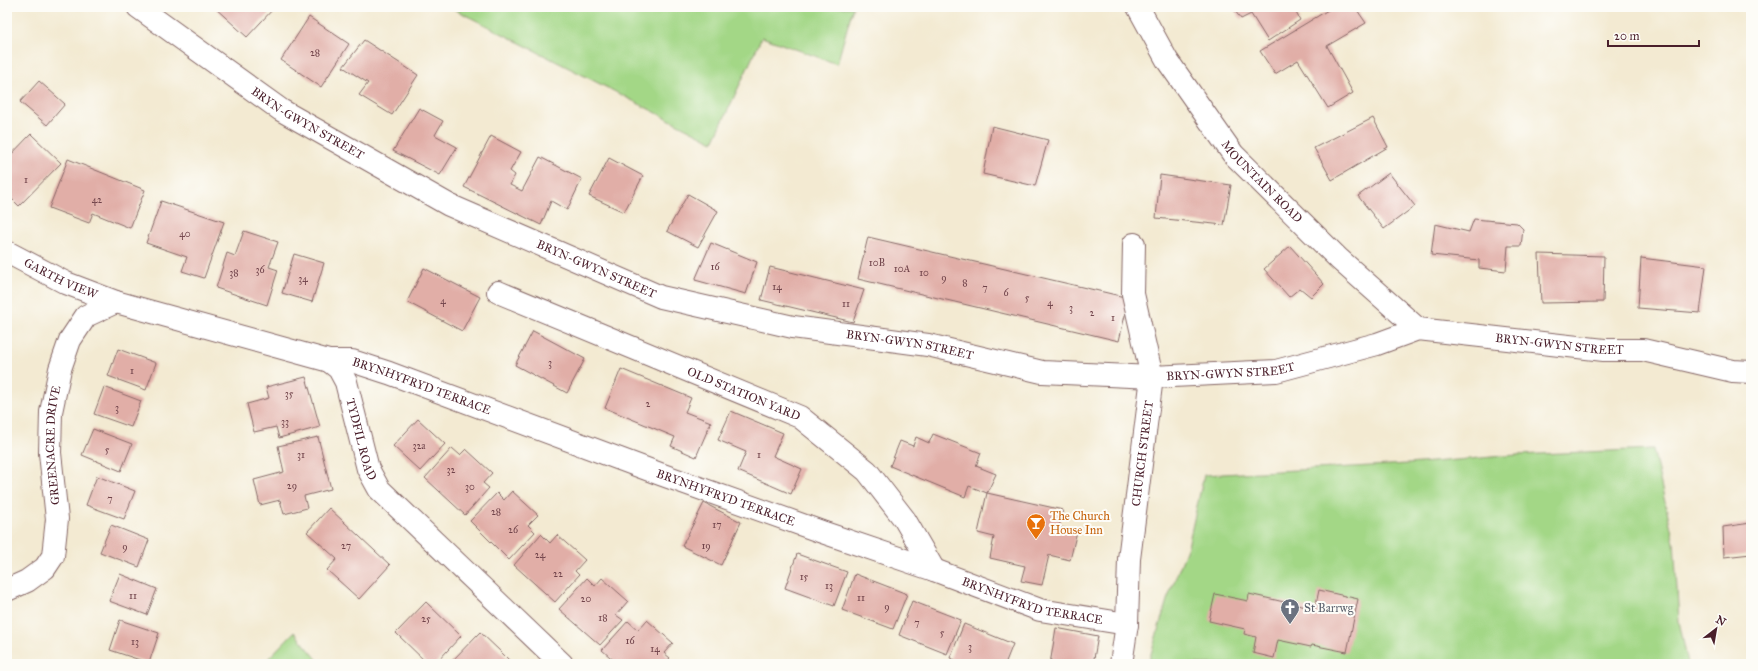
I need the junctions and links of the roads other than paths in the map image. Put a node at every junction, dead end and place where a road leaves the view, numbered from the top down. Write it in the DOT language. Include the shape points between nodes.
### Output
graph roads {
  1 [pos="138,7"];
  2 [pos="1138,7"];
  3 [pos="1134,244"];
  4 [pos="7,252"];
  5 [pos="498,292"];
  6 [pos="116,302"];
  7 [pos="1418,329"];
  8 [pos="329,362"];
  9 [pos="1751,372"];
  10 [pos="1152,377"];
  11 [pos="934,570"];
  12 [pos="7,590"];
  13 [pos="1127,624"];
  14 [pos="562,664"];
  15 [pos="1121,664"];
  1 -- 10 [label="street, BRYN-GWYN STREET" via="281,110 449,205 660,297 793,327 928,345 1042,372"];
  2 -- 7 [label="street, MOUNTAIN ROAD" via="1167,60 1233,154 1339,260"];
  3 -- 10 [label="street, CHURCH STREET" via="1133,294"];
  4 -- 6 [label="street, GARTH VIEW" via="66,283"];
  5 -- 11 [label="street, OLD STATION YARD" via="800,417 867,471 905,520"];
  6 -- 8 [label="street, TYDFIL ROAD"];
  6 -- 12 [label="street, GREENACRE DRIVE" via="86,316 70,340 60,369 51,412 50,453 57,519 53,556 45,568 27,581"];
  7 -- 9 [label="street, BRYN-GWYN STREET" via="1604,350 1643,350 1733,371"];
  7 -- 10 [label="street, BRYN-GWYN STREET" via="1377,344 1276,371"];
  8 -- 11 [label="street, BRYNHYFRYD TERRACE" via="352,360 668,477"];
  8 -- 14 [label="street, TYDFIL ROAD" via="339,369 346,382 368,469 379,489"];
  10 -- 13 [label="street, CHURCH STREET" via="1129,559"];
  11 -- 13 [label="street, BRYNHYFRYD TERRACE" via="1040,610"];
  13 -- 15 [label="street, CHURCH STREET"];
}
